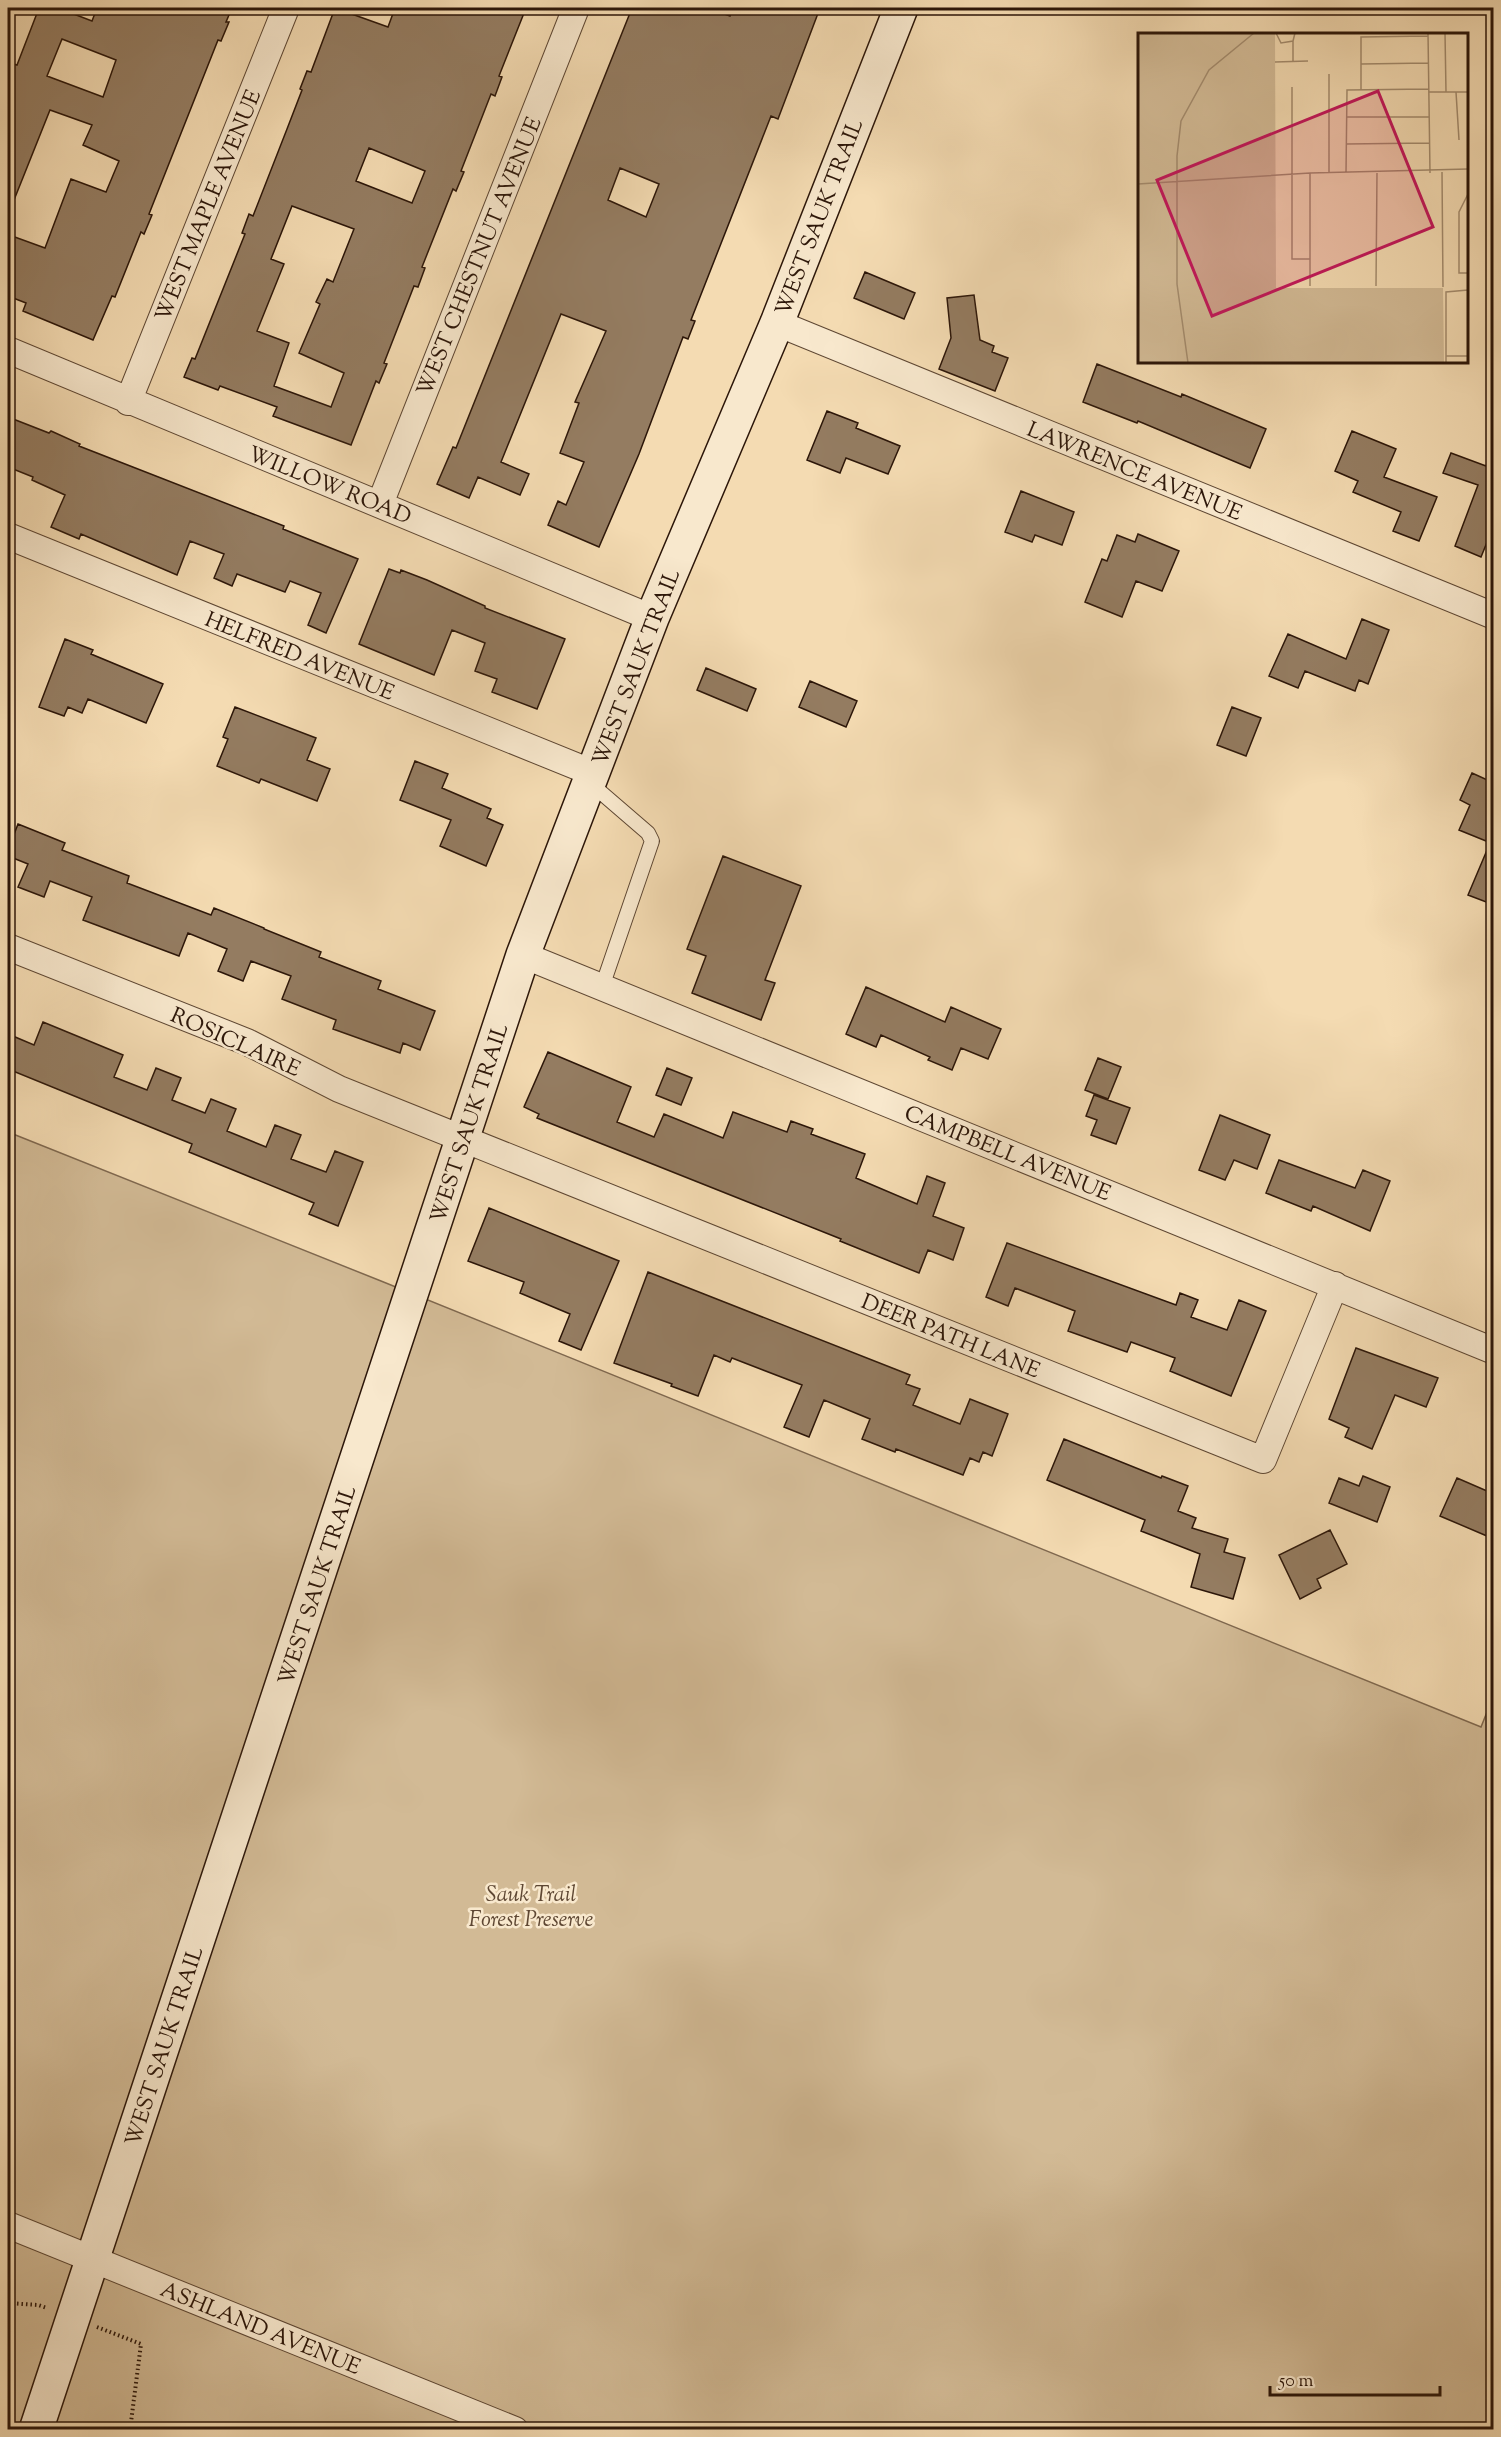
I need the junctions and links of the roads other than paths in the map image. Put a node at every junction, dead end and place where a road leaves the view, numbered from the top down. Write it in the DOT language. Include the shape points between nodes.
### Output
graph roads {
  1 [pos="286,8"];
  2 [pos="576,8"];
  3 [pos="901,8"];
  4 [pos="777,323"];
  5 [pos="8,350"];
  6 [pos="128,402"];
  7 [pos="380,504"];
  8 [pos="8,536"];
  9 [pos="1494,616"];
  10 [pos="652,618"];
  11 [pos="591,778"];
  12 [pos="8,947"];
  13 [pos="523,955"];
  14 [pos="602,987"];
  15 [pos="463,1139"];
  16 [pos="1335,1285"];
  17 [pos="1494,1351"];
  18 [pos="8,2225"];
  19 [pos="92,2259"];
  20 [pos="36,2430"];
  21 [pos="515,2430"];
  1 -- 6 [label="street, WEST MAPLE AVENUE"];
  2 -- 7 [label="street, WEST CHESTNUT AVENUE"];
  3 -- 4 [label="main road, WEST SAUK TRAIL"];
  4 -- 9 [label="street, LAWRENCE AVENUE"];
  4 -- 10 [label="main road, WEST SAUK TRAIL"];
  5 -- 6 [label="street, WILLOW ROAD"];
  6 -- 7 [label="street, WILLOW ROAD"];
  7 -- 10 [label="street, WILLOW ROAD"];
  8 -- 11 [label="street, HELFRED AVENUE"];
  10 -- 11 [label="main road, WEST SAUK TRAIL"];
  11 -- 13 [label="main road, WEST SAUK TRAIL"];
  11 -- 14 [label="lane" via="648,832 652,841"];
  12 -- 15 [label="street, ROSICLAIRE" via="247,1042 339,1089"];
  13 -- 14 [label="street, CAMPBELL AVENUE"];
  13 -- 15 [label="main road, WEST SAUK TRAIL"];
  14 -- 16 [label="street, CAMPBELL AVENUE"];
  15 -- 16 [label="street, DEER PATH LANE" via="1263,1460"];
  15 -- 19 [label="main road, WEST SAUK TRAIL"];
  16 -- 17 [label="street, CAMPBELL AVENUE"];
  18 -- 19 [label="street, ASHLAND AVENUE"];
  19 -- 20 [label="main road, WEST SAUK TRAIL"];
  19 -- 21 [label="street, ASHLAND AVENUE"];
}
